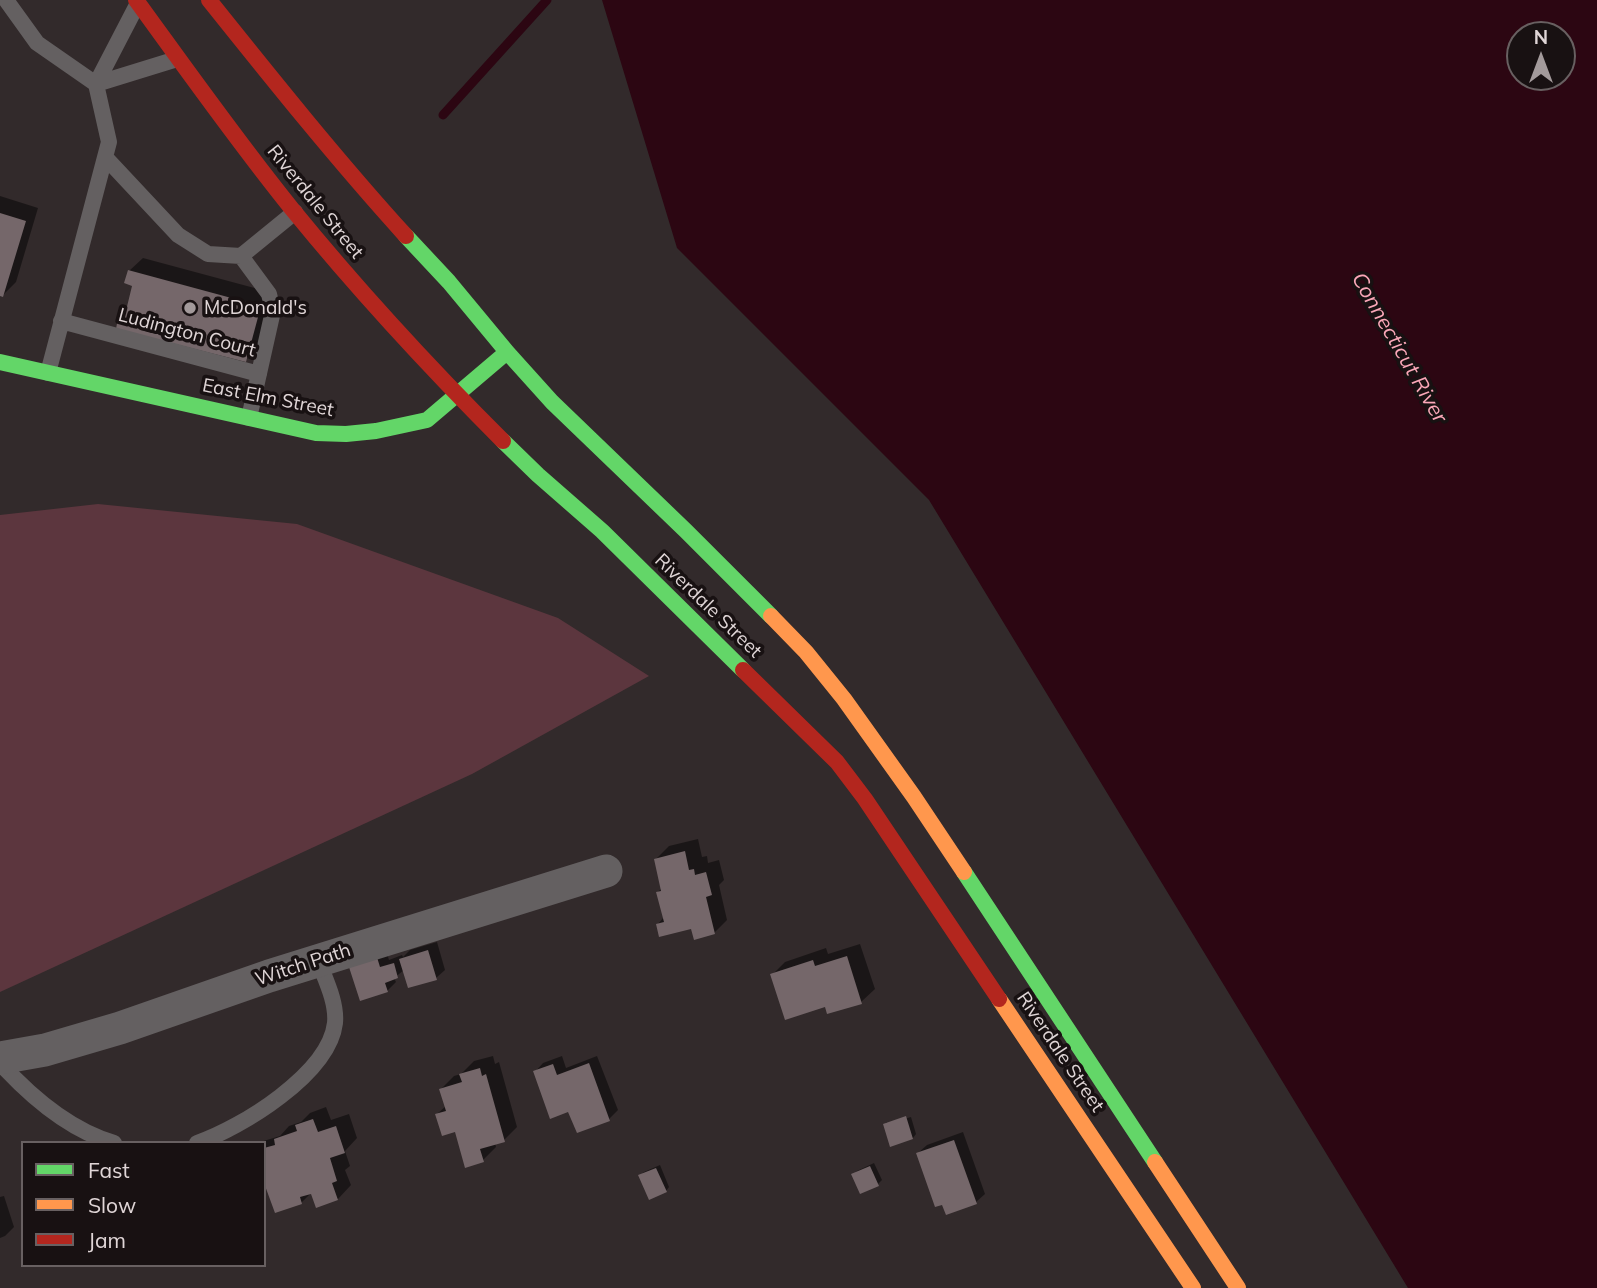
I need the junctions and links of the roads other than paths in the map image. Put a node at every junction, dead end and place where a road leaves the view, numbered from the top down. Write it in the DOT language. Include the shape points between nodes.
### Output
graph roads {
  1 [pos="6,0"];
  2 [pos="209,0"];
  3 [pos="137,1"];
  4 [pos="179,58"];
  5 [pos="96,83"];
  6 [pos="105,158"];
  7 [pos="295,212"];
  8 [pos="241,256"];
  9 [pos="61,321"];
  10 [pos="507,352"];
  11 [pos="0,362"];
  12 [pos="48,373"];
  13 [pos="259,374"];
  14 [pos="457,395"];
  15 [pos="249,418"];
  16 [pos="606,872"];
  17 [pos="318,960"];
  18 [pos="0,1061"];
  19 [pos="109,1141"];
  20 [pos="202,1141"];
  21 [pos="1193,1288"];
  22 [pos="1238,1288"];
  1 -- 5 [label="lane" via="37,43"];
  2 -- 10 [label="main road, Riverdale Street" via="306,121"];
  3 -- 4 [label="main road, Riverdale Street"];
  3 -- 5 [label="lane"];
  4 -- 5 [label="lane"];
  4 -- 7 [label="main road, Riverdale Street"];
  5 -- 6 [label="lane" via="109,142"];
  6 -- 8 [label="lane" via="178,235 208,254"];
  6 -- 9 [label="lane"];
  7 -- 8 [label="lane"];
  7 -- 14 [label="main road, Riverdale Street"];
  8 -- 13 [label="lane, Ludington Court" via="269,294 273,311"];
  9 -- 12 [label="lane"];
  9 -- 13 [label="lane, Ludington Court"];
  10 -- 14 [label="main road, East Elm Street"];
  10 -- 22 [label="main road, Riverdale Street" via="585,436 774,618 844,699 915,797"];
  11 -- 12 [label="main road, East Elm Street"];
  12 -- 15 [label="main road, East Elm Street"];
  13 -- 15 [label="lane"];
  14 -- 15 [label="main road, East Elm Street" via="427,420 376,431 316,433"];
  14 -- 21 [label="main road, Riverdale Street" via="837,762"];
  16 -- 17 [label="street, Witch Path"];
  17 -- 18 [label="street, Witch Path" via="120,1028"];
  17 -- 20 [label="lane" via="335,1008 327,1048 317,1063 277,1098"];
  18 -- 19 [label="lane" via="57,1115"];
}
